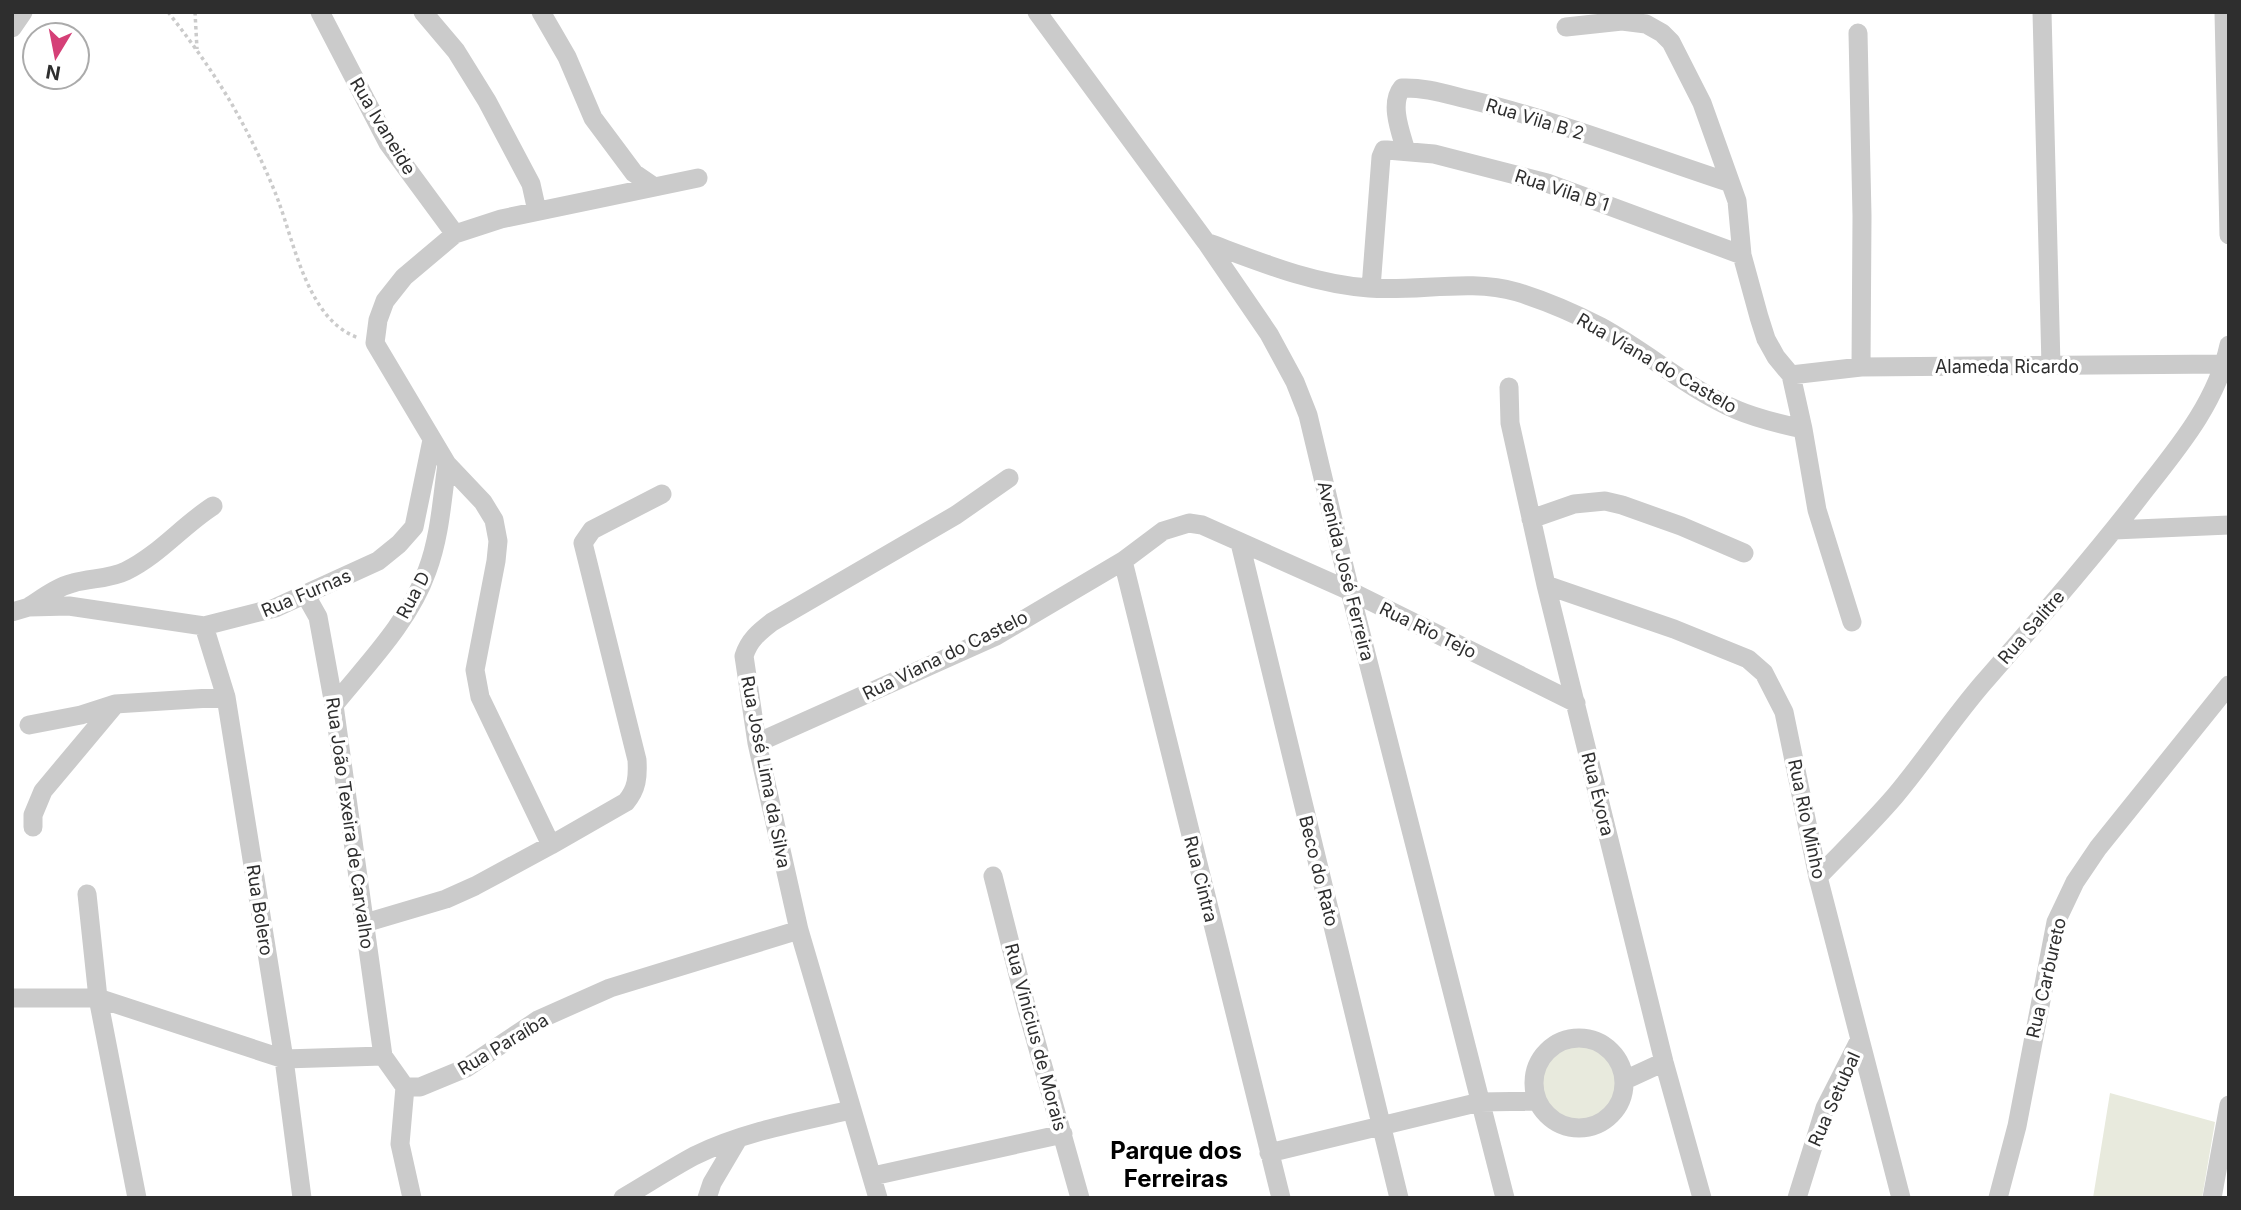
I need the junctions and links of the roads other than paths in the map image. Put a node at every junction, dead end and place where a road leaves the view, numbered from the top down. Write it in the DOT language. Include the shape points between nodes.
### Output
graph roads {
  1 [pos="23,12"];
  2 [pos="320,12"];
  3 [pos="423,12"];
  4 [pos="541,12"];
  5 [pos="1037,12"];
  6 [pos="2042,12"];
  7 [pos="2226,22"];
  8 [pos="1566,27"];
  9 [pos="12,28"];
  10 [pos="1858,33"];
  11 [pos="1406,151"];
  12 [pos="698,178"];
  13 [pos="1728,182"];
  14 [pos="653,186"];
  15 [pos="2228,191"];
  16 [pos="537,211"];
  17 [pos="455,234"];
  18 [pos="2229,235"];
  19 [pos="1206,242"];
  20 [pos="1742,255"];
  21 [pos="1371,288"];
  22 [pos="2227,355"];
  23 [pos="2050,366"];
  24 [pos="1861,367"];
  25 [pos="1791,375"];
  26 [pos="1509,387"];
  27 [pos="1803,429"];
  28 [pos="432,440"];
  29 [pos="447,464"];
  30 [pos="1009,478"];
  31 [pos="662,494"];
  32 [pos="213,506"];
  33 [pos="1531,519"];
  34 [pos="2229,526"];
  35 [pos="2114,530"];
  36 [pos="1240,543"];
  37 [pos="1744,553"];
  38 [pos="1123,561"];
  39 [pos="1546,585"];
  40 [pos="1350,591"];
  41 [pos="305,594"];
  42 [pos="20,609"];
  43 [pos="1852,622"];
  44 [pos="205,626"];
  45 [pos="2229,685"];
  46 [pos="226,697"];
  47 [pos="115,704"];
  48 [pos="1576,704"];
  49 [pos="334,705"];
  50 [pos="29,725"];
  51 [pos="757,743"];
  52 [pos="33,827"];
  53 [pos="551,845"];
  54 [pos="993,876"];
  55 [pos="1818,877"];
  56 [pos="87,894"];
  57 [pos="365,923"];
  58 [pos="799,930"];
  59 [pos="12,998"];
  60 [pos="98,998"];
  61 [pos="1859,1041"];
  62 [pos="383,1056"];
  63 [pos="284,1059"];
  64 [pos="1664,1062"];
  65 [pos="1625,1080"];
  66 [pos="405,1087"];
  67 [pos="1537,1101"];
  68 [pos="1480,1102"];
  69 [pos="2229,1105"];
  70 [pos="851,1110"];
  71 [pos="1381,1125"];
  72 [pos="1063,1134"];
  73 [pos="738,1139"];
  74 [pos="1269,1153"];
  75 [pos="873,1176"];
  76 [pos="137,1198"];
  77 [pos="302,1198"];
  78 [pos="412,1198"];
  79 [pos="624,1198"];
  80 [pos="707,1198"];
  81 [pos="878,1198"];
  82 [pos="1080,1198"];
  83 [pos="1281,1198"];
  84 [pos="1399,1198"];
  85 [pos="1505,1198"];
  86 [pos="1702,1198"];
  87 [pos="1797,1198"];
  88 [pos="1900,1198"];
  89 [pos="1998,1198"];
  90 [pos="2212,1198"];
  1 -- 9 [label="street"];
  2 -- 17 [label="street, Rua Ivaneide" via="388,143"];
  3 -- 16 [label="street" via="456,51 487,101 531,184"];
  4 -- 14 [label="street" via="567,57 593,118 634,173"];
  5 -- 19 [label="street, Avenida José Ferreira"];
  6 -- 23 [label="street"];
  7 -- 15 [label="street"];
  8 -- 13 [label="street" via="1622,21 1646,23 1662,33 1702,103"];
  10 -- 24 [label="street"];
  11 -- 13 [label="street, Rua Vila B 2" via="1397,99 1402,88 1521,112"];
  11 -- 20 [label="street, Rua Vila B 1" via="1547,183"];
  11 -- 21 [label="street, Rua Vila B 1" via="1387,149 1381,157"];
  12 -- 14 [label="street"];
  13 -- 20 [label="street" via="1737,201"];
  14 -- 16 [label="street"];
  15 -- 18 [label="street"];
  16 -- 17 [label="street"];
  17 -- 28 [label="street" via="404,277 386,301 375,343"];
  19 -- 21 [label="street, Rua Viana do Castelo" via="1306,277"];
  19 -- 40 [label="street, Avenida José Ferreira" via="1269,334 1295,382 1308,415"];
  20 -- 25 [label="street" via="1766,338"];
  21 -- 27 [label="street, Rua Viana do Castelo" via="1472,286 1514,291 1602,327 1734,409"];
  22 -- 23 [label="street, Alameda Ricardo"];
  22 -- 35 [label="street, Rua Salitre" via="2197,422"];
  23 -- 24 [label="street, Alameda Ricardo"];
  24 -- 25 [label="street, Alameda Ricardo"];
  25 -- 27 [label="street"];
  26 -- 33 [label="street, Rua Évora" via="1510,423"];
  27 -- 43 [label="street" via="1817,510"];
  28 -- 29 [label="street"];
  28 -- 41 [label="street, Rua Furnas" via="414,527 407,536 378,561"];
  29 -- 49 [label="street, Rua D" via="427,572 392,632"];
  29 -- 53 [label="street" via="494,520 496,561 475,670 480,697"];
  30 -- 51 [label="street, Rua José Lima da Silva" via="956,515 758,632 744,656"];
  31 -- 53 [label="street" via="592,530 583,544 637,760 634,792 626,802"];
  32 -- 42 [label="street" via="144,562 122,573 73,583"];
  33 -- 37 [label="street" via="1574,504 1605,501"];
  33 -- 39 [label="street, Rua Évora"];
  34 -- 35 [label="street"];
  35 -- 55 [label="street, Rua Salitre" via="1962,708 1895,795"];
  36 -- 38 [label="street, Rua Viana do Castelo" via="1189,523 1163,531"];
  36 -- 40 [label="street, Rua Rio Tejo"];
  36 -- 71 [label="street, Beco do Rato"];
  38 -- 51 [label="street, Rua Viana do Castelo" via="996,636"];
  38 -- 74 [label="street, Rua Cintra"];
  39 -- 48 [label="street, Rua Évora"];
  39 -- 55 [label="street, Rua Rio Minho" via="1674,629 1748,659 1764,673 1784,712"];
  40 -- 48 [label="street, Rua Rio Tejo"];
  40 -- 68 [label="street, Avenida José Ferreira"];
  41 -- 44 [label="street, Rua Furnas" via="275,608"];
  41 -- 49 [label="street, Rua João Texeira de Carvalho" via="318,617"];
  42 -- 44 [label="street, Rua Furnas" via="69,606"];
  44 -- 46 [label="street, Rua Bolero"];
  45 -- 89 [label="street, Rua Carbureto" via="2098,848 2056,922 2017,1126"];
  46 -- 47 [label="street"];
  46 -- 63 [label="street, Rua Bolero"];
  47 -- 50 [label="street"];
  47 -- 52 [label="street" via="43,791"];
  48 -- 64 [label="street, Rua Évora"];
  49 -- 57 [label="street, Rua João Texeira de Carvalho"];
  51 -- 58 [label="street, Rua José Lima da Silva"];
  53 -- 57 [label="street" via="446,899"];
  54 -- 72 [label="street, Rua Vinicius de Morais"];
  55 -- 61 [label="street, Rua Rio Minho"];
  56 -- 60 [label="street"];
  57 -- 62 [label="street, Rua João Texeira de Carvalho"];
  58 -- 66 [label="street, Rua Paraíba" via="610,988 538,1020 466,1068 420,1087"];
  58 -- 70 [label="street, Rua José Lima da Silva"];
  59 -- 60 [label="street"];
  60 -- 63 [label="street"];
  60 -- 76 [label="street"];
  61 -- 87 [label="street, Rua Setubal" via="1825,1108"];
  61 -- 88 [label="street, Rua Rio Minho"];
  62 -- 63 [label="street"];
  62 -- 66 [label="street"];
  63 -- 77 [label="street, Rua Bolero"];
  64 -- 65 [label="street"];
  64 -- 86 [label="street, Rua Évora"];
  65 -- 67 [label="street" via="1618,1107 1603,1121 1583,1128 1556,1122"];
  65 -- 67 [label="street" via="1614,1053 1590,1038 1575,1037 1549,1048 1539,1059 1534,1073"];
  66 -- 78 [label="street" via="400,1144"];
  67 -- 68 [label="street"];
  68 -- 71 [label="street"];
  68 -- 85 [label="street, Avenida José Ferreira"];
  69 -- 90 [label="street"];
  70 -- 73 [label="street"];
  70 -- 75 [label="street, Rua José Lima da Silva"];
  71 -- 74 [label="street"];
  71 -- 84 [label="street, Beco do Rato"];
  72 -- 75 [label="street"];
  72 -- 82 [label="street, Rua Vinicius de Morais"];
  73 -- 79 [label="street" via="696,1156"];
  73 -- 80 [label="street"];
  74 -- 83 [label="street, Rua Cintra"];
  75 -- 81 [label="street, Rua José Lima da Silva"];
}
